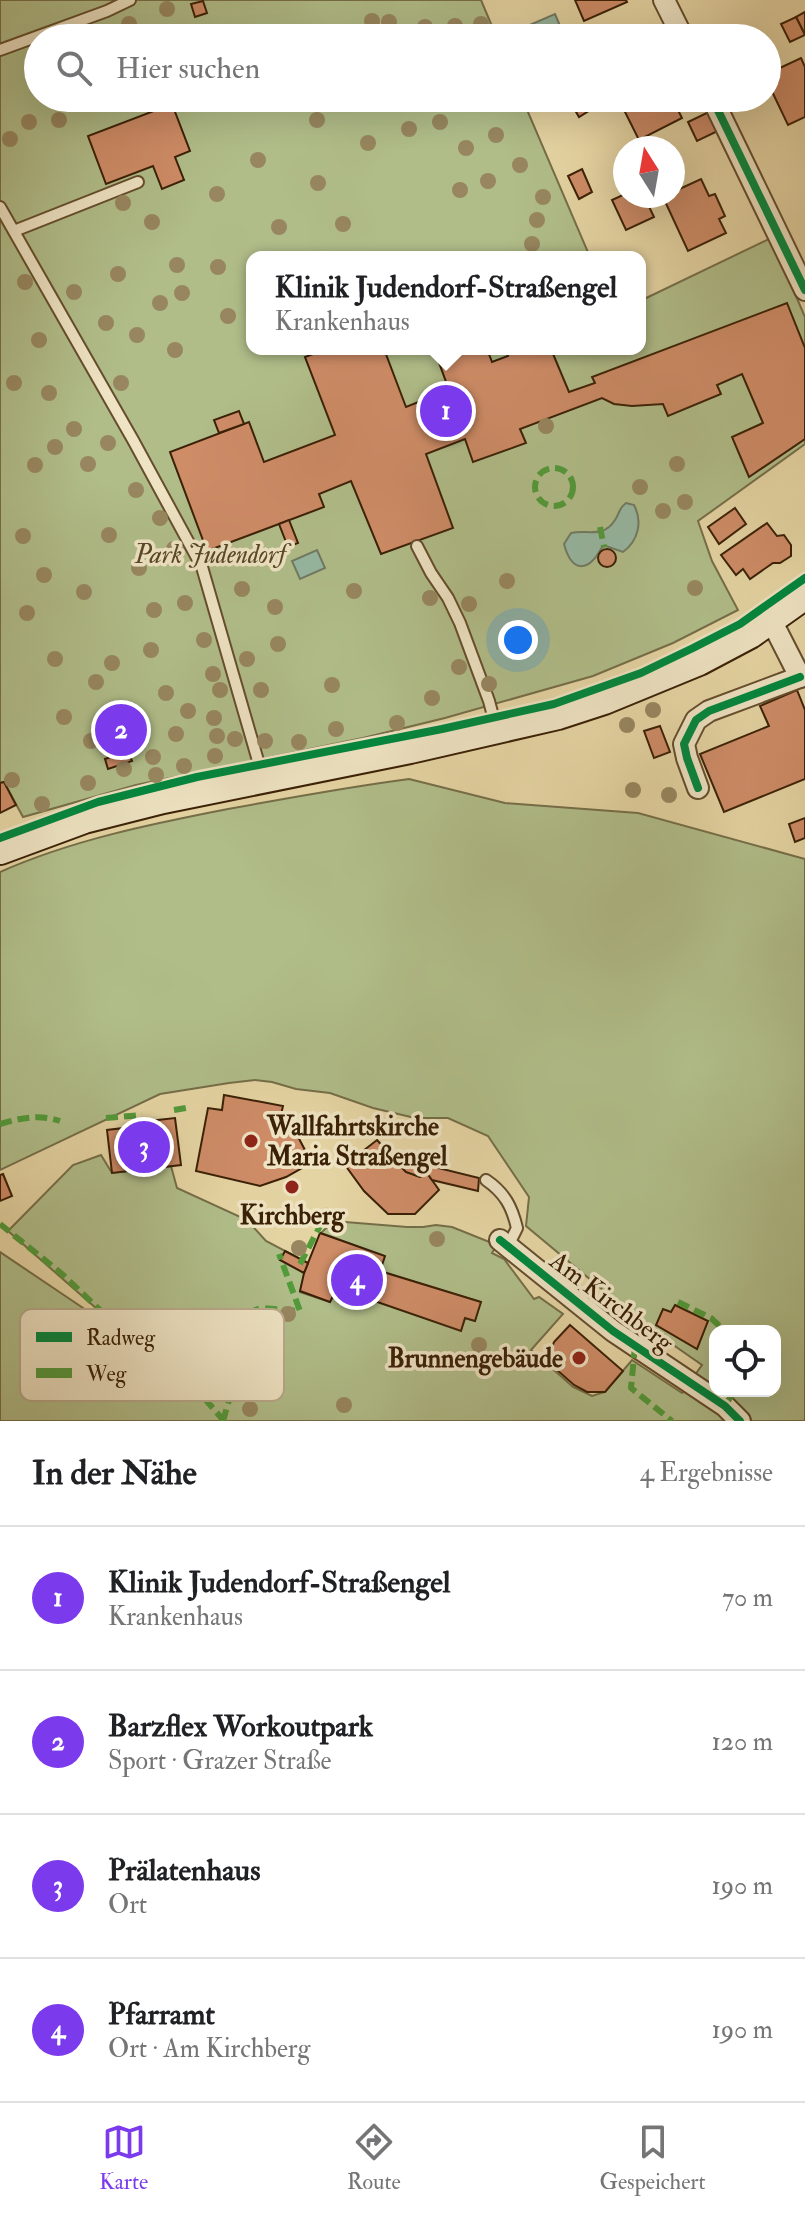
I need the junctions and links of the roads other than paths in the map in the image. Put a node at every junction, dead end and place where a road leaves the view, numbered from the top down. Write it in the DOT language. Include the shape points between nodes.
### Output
graph roads {
  1 [pos="130,0"];
  2 [pos="664,0"];
  3 [pos="71,24"];
  4 [pos="676,24"];
  5 [pos="24,41"];
  6 [pos="0,50"];
  7 [pos="719,112"];
  8 [pos="138,182"];
  9 [pos="0,207"];
  10 [pos="14,231"];
  11 [pos="805,290"];
  12 [pos="417,546"];
  13 [pos="805,595"];
  14 [pos="771,620"];
  15 [pos="803,676"];
  16 [pos="497,730"];
  17 [pos="263,780"];
  18 [pos="698,788"];
  19 [pos="0,850"];
  20 [pos="486,1180"];
  21 [pos="504,1243"];
  22 [pos="740,1421"];
  1 -- 3 [label="lane"];
  2 -- 4 [label="street"];
  5 -- 6 [label="lane"];
  7 -- 11 [label="street"];
  8 -- 10 [label="lane"];
  9 -- 10 [label="lane"];
  10 -- 17 [label="lane" via="202,567"];
  12 -- 16 [label="lane" via="460,623"];
  13 -- 14 [label="main road"];
  14 -- 15 [label="street"];
  14 -- 16 [label="main road" via="699,661 617,694"];
  15 -- 18 [label="street" via="696,720 684,744"];
  16 -- 17 [label="main road"];
  17 -- 19 [label="main road" via="84,819"];
  20 -- 21 [label="lane" via="501,1191 513,1211 517,1228"];
  21 -- 22 [label="street, Am Kirchberg" via="613,1331"];
}
